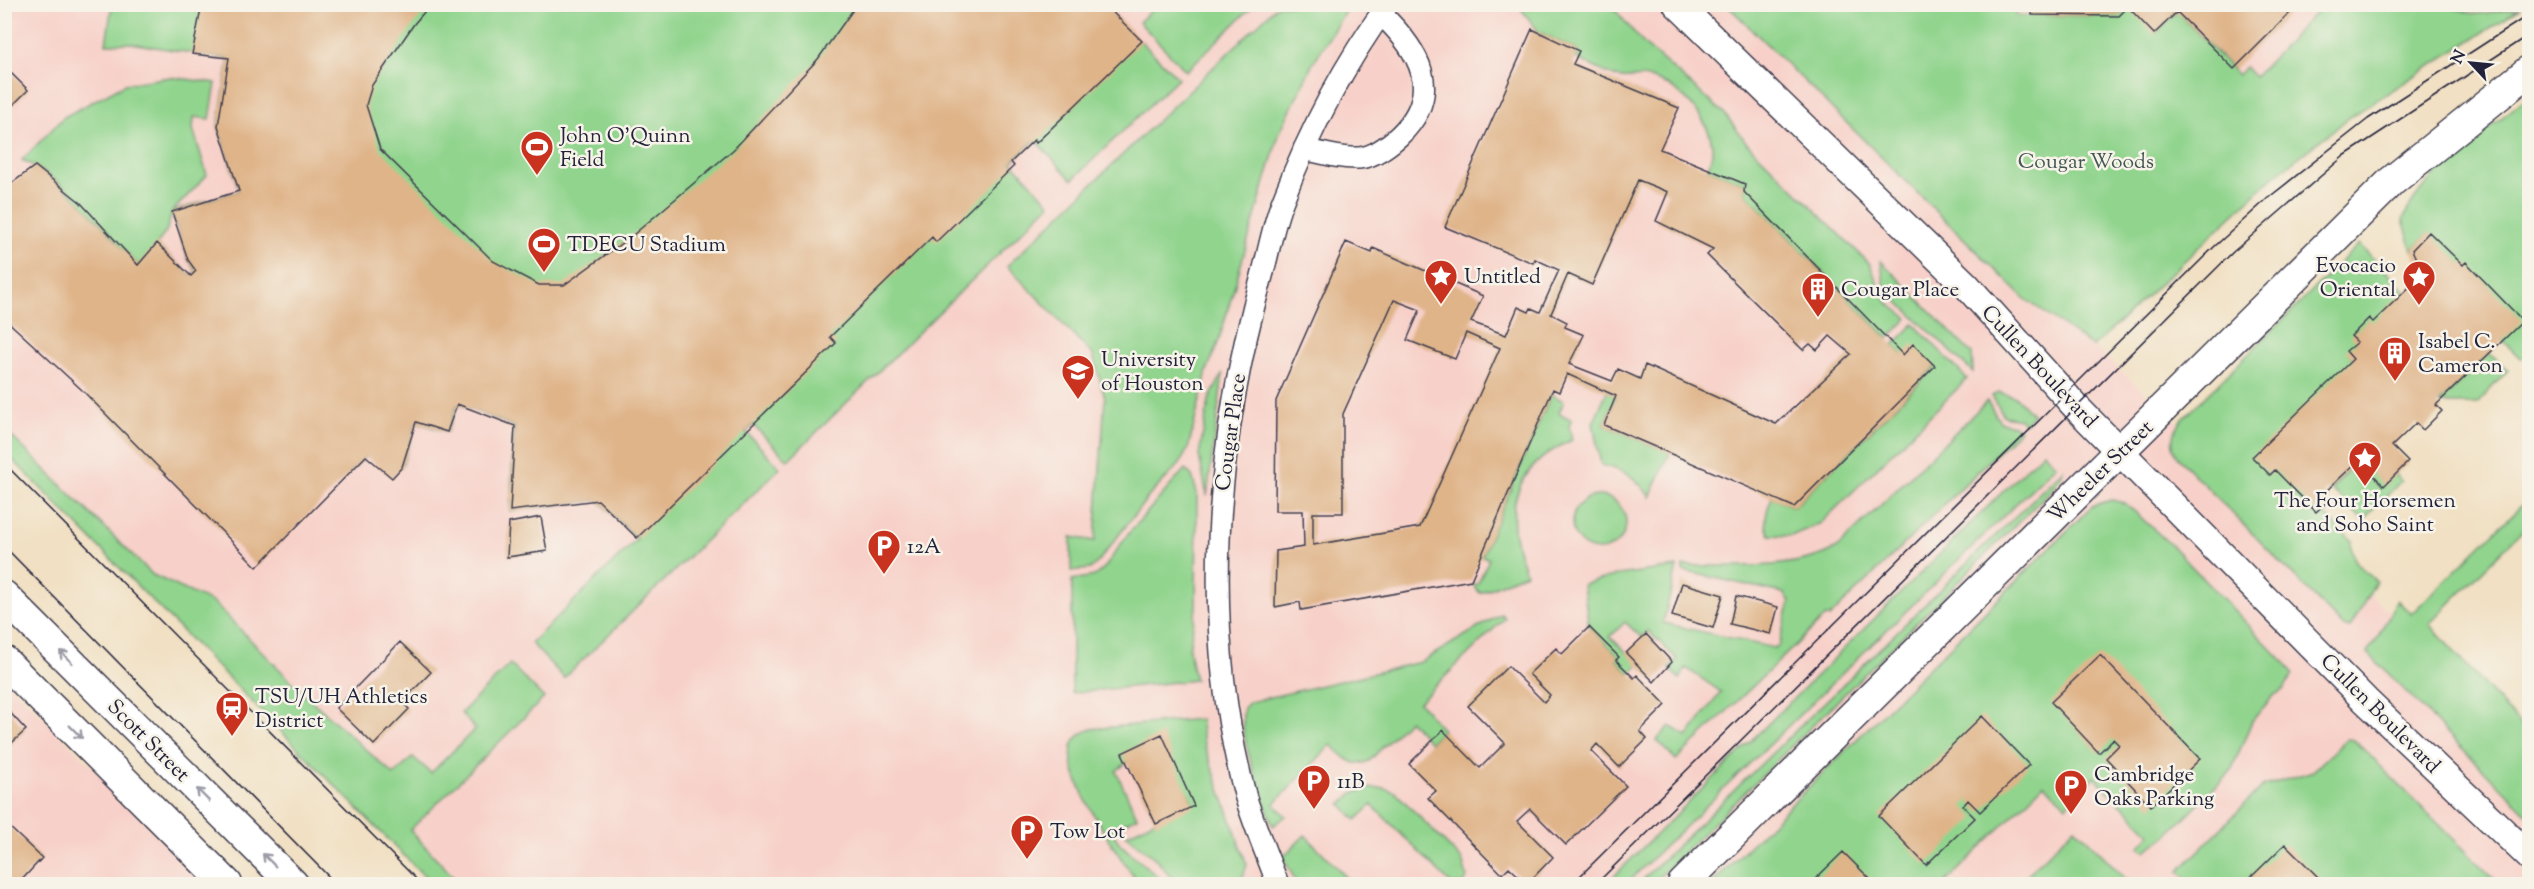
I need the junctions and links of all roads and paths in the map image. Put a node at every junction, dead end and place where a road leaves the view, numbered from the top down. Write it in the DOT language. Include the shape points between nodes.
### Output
graph roads {
  1 [pos="1677,4"];
  2 [pos="1384,9"];
  3 [pos="2529,70"];
  4 [pos="1304,149"];
  5 [pos="2121,450"];
  6 [pos="4,596"];
  7 [pos="4,661"];
  8 [pos="245,836"];
  9 [pos="2529,857"];
  10 [pos="219,877"];
  11 [pos="293,885"];
  12 [pos="1278,885"];
  13 [pos="1683,885"];
  1 -- 5 [label="street, Cullen Boulevard" via="1967,286 2076,407"];
  2 -- 4 [label="street, Cougar Place"];
  2 -- 4 [label="street" via="1420,61 1424,91 1413,122 1387,147 1360,159"];
  3 -- 5 [label="main road, Wheeler Street" via="2392,181"];
  4 -- 12 [label="street, Cougar Place" via="1282,202 1246,333 1231,411 1218,552 1230,722 1247,800"];
  5 -- 9 [label="street, Cullen Boulevard" via="2366,701"];
  5 -- 13 [label="main road, Wheeler Street"];
  8 -- 6 [label="main road, Scott Street, one-way"];
  7 -- 10 [label="main road, one-way"];
  8 -- 10 [label="main road"];
  11 -- 8 [label="main road, Scott Street, one-way"];
}
